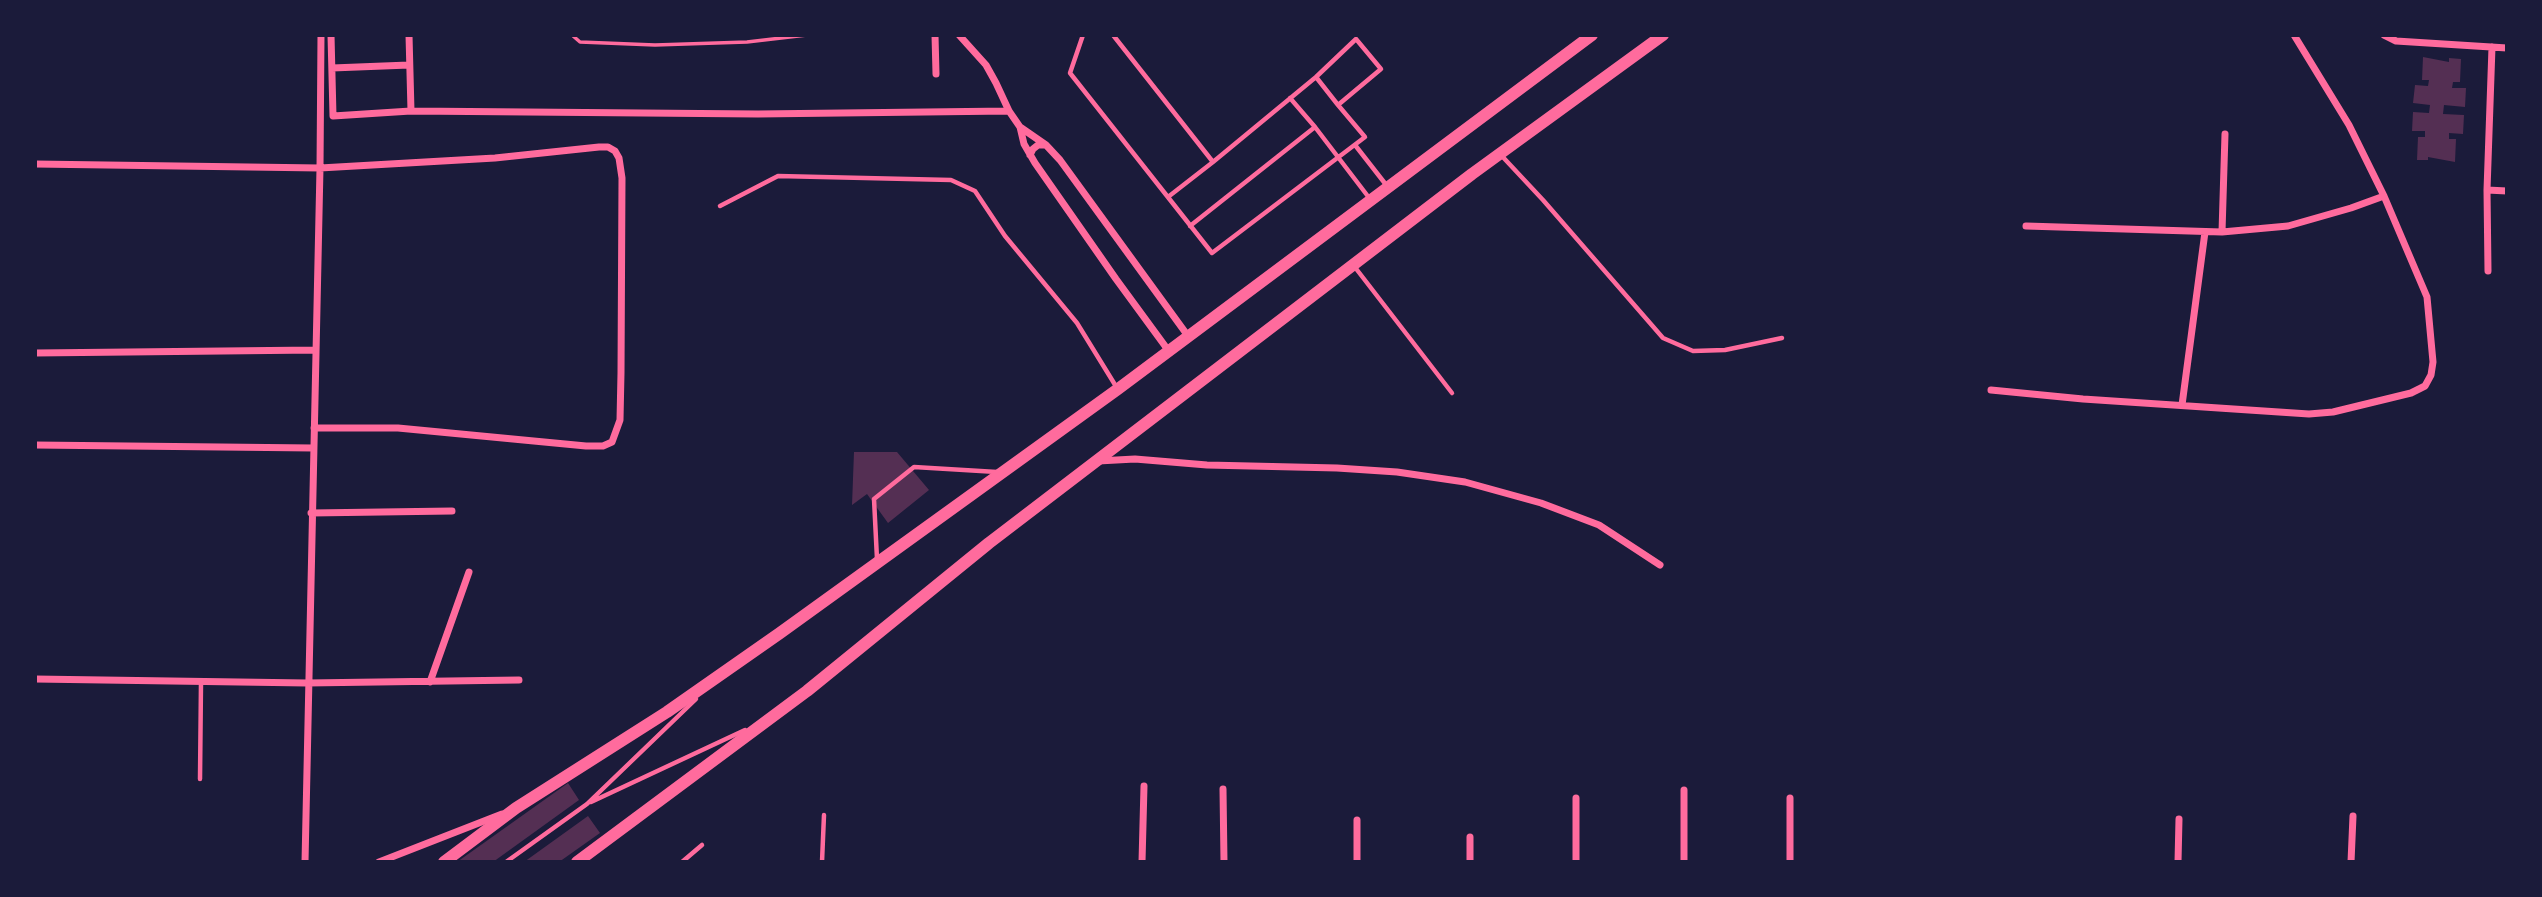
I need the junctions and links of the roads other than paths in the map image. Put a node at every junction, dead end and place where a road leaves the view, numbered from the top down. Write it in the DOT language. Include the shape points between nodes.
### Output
graph roads {
  1 [pos="321,35"];
  2 [pos="331,35"];
  3 [pos="409,35"];
  4 [pos="934,35"];
  5 [pos="959,35"];
  6 [pos="1083,35"];
  7 [pos="1113,35"];
  8 [pos="1592,35"];
  9 [pos="1663,35"];
  10 [pos="2294,35"];
  11 [pos="2384,35"];
  12 [pos="2492,47"];
  13 [pos="2507,48"];
  14 [pos="409,65"];
  15 [pos="332,68"];
  16 [pos="936,74"];
  17 [pos="1316,77"];
  18 [pos="1290,98"];
  19 [pos="1338,105"];
  20 [pos="411,111"];
  21 [pos="1009,111"];
  22 [pos="1020,127"];
  23 [pos="1315,127"];
  24 [pos="2225,134"];
  25 [pos="1046,145"];
  26 [pos="1355,145"];
  27 [pos="1499,154"];
  28 [pos="1030,155"];
  29 [pos="1338,158"];
  30 [pos="1213,162"];
  31 [pos="35,164"];
  32 [pos="320,168"];
  33 [pos="1388,187"];
  34 [pos="2487,190"];
  35 [pos="2507,191"];
  36 [pos="2384,195"];
  37 [pos="1168,197"];
  38 [pos="1370,200"];
  39 [pos="720,206"];
  40 [pos="1189,226"];
  41 [pos="2026,226"];
  42 [pos="2205,232"];
  43 [pos="2222,232"];
  44 [pos="1353,265"];
  45 [pos="2488,271"];
  46 [pos="1188,336"];
  47 [pos="1782,338"];
  48 [pos="316,350"];
  49 [pos="1168,350"];
  50 [pos="35,353"];
  51 [pos="1118,389"];
  52 [pos="1992,390"];
  53 [pos="1452,393"];
  54 [pos="2182,405"];
  55 [pos="314,428"];
  56 [pos="35,445"];
  57 [pos="313,448"];
  58 [pos="1097,461"];
  59 [pos="1004,472"];
  60 [pos="452,511"];
  61 [pos="311,513"];
  62 [pos="877,563"];
  63 [pos="1660,565"];
  64 [pos="469,572"];
  65 [pos="720,675"];
  66 [pos="35,679"];
  67 [pos="519,680"];
  68 [pos="201,682"];
  69 [pos="430,682"];
  70 [pos="307,683"];
  71 [pos="770,718"];
  72 [pos="200,779"];
  73 [pos="1144,786"];
  74 [pos="1223,789"];
  75 [pos="1684,789"];
  76 [pos="1577,798"];
  77 [pos="1790,798"];
  78 [pos="587,804"];
  79 [pos="516,808"];
  80 [pos="824,816"];
  81 [pos="2353,816"];
  82 [pos="2179,819"];
  83 [pos="1357,820"];
  84 [pos="1469,837"];
  85 [pos="702,845"];
  86 [pos="305,862"];
  87 [pos="379,862"];
  88 [pos="444,862"];
  89 [pos="506,862"];
  90 [pos="577,862"];
  91 [pos="682,862"];
  92 [pos="822,862"];
  93 [pos="1142,862"];
  94 [pos="1224,862"];
  95 [pos="1357,862"];
  96 [pos="1470,862"];
  97 [pos="1576,862"];
  98 [pos="1684,862"];
  99 [pos="1790,862"];
  100 [pos="2178,862"];
  101 [pos="2351,862"];
  1 -- 32 [label="street"];
  2 -- 15 [label="street"];
  3 -- 14 [label="street"];
  4 -- 16 [label="street"];
  5 -- 21 [label="street" via="986,65"];
  6 -- 37 [label="lane" via="1070,73"];
  7 -- 30 [label="lane"];
  8 -- 33 [label="main road"];
  9 -- 27 [label="main road"];
  10 -- 36 [label="street" via="2349,125"];
  11 -- 12 [label="street" via="2396,41"];
  12 -- 13 [label="street"];
  12 -- 34 [label="street"];
  14 -- 15 [label="street"];
  14 -- 20 [label="street"];
  15 -- 20 [label="street" via="333,116"];
  17 -- 18 [label="lane"];
  17 -- 19 [label="lane"];
  17 -- 19 [label="lane" via="1356,39 1381,69"];
  18 -- 23 [label="lane"];
  18 -- 30 [label="lane"];
  19 -- 26 [label="lane" via="1365,137"];
  20 -- 21 [label="street"];
  21 -- 22 [label="street"];
  22 -- 25 [label="street"];
  22 -- 28 [label="street"];
  23 -- 29 [label="lane"];
  23 -- 40 [label="lane"];
  24 -- 43 [label="street"];
  25 -- 28 [label="street" via="1038,145"];
  25 -- 46 [label="street"];
  26 -- 29 [label="lane"];
  26 -- 33 [label="lane"];
  27 -- 44 [label="main road"];
  27 -- 47 [label="lane" via="1663,338 1693,351 1725,350"];
  28 -- 49 [label="street"];
  29 -- 38 [label="lane"];
  29 -- 40 [label="lane" via="1212,253"];
  30 -- 37 [label="lane"];
  31 -- 32 [label="street"];
  32 -- 48 [label="street"];
  32 -- 55 [label="street" via="608,147 615,151 622,178 620,420 612,442 603,446 398,428"];
  33 -- 38 [label="main road"];
  34 -- 35 [label="street"];
  34 -- 45 [label="street"];
  36 -- 43 [label="street" via="2288,226"];
  36 -- 54 [label="street" via="2427,297 2433,362 2425,386 2412,393 2309,414"];
  37 -- 40 [label="lane"];
  38 -- 46 [label="main road"];
  39 -- 51 [label="lane" via="778,176 951,180 975,191 1005,236 1077,323"];
  41 -- 42 [label="street"];
  42 -- 43 [label="street"];
  42 -- 54 [label="street"];
  44 -- 53 [label="lane"];
  44 -- 58 [label="main road"];
  46 -- 49 [label="main road"];
  48 -- 50 [label="street"];
  48 -- 55 [label="street"];
  49 -- 51 [label="main road"];
  51 -- 59 [label="main road"];
  52 -- 54 [label="street"];
  55 -- 57 [label="street"];
  56 -- 57 [label="street"];
  57 -- 61 [label="street"];
  58 -- 63 [label="street" via="1398,471 1465,482 1599,525"];
  58 -- 71 [label="main road"];
  59 -- 62 [label="main road"];
  59 -- 62 [label="lane" via="914,467 874,499"];
  60 -- 61 [label="street"];
  61 -- 70 [label="street"];
  62 -- 65 [label="main road"];
  64 -- 69 [label="street"];
  65 -- 78 [label="lane"];
  65 -- 79 [label="main road"];
  66 -- 68 [label="street"];
  67 -- 69 [label="street"];
  68 -- 70 [label="street"];
  68 -- 72 [label="lane"];
  69 -- 70 [label="street"];
  70 -- 86 [label="street"];
  71 -- 78 [label="lane"];
  71 -- 90 [label="main road"];
  73 -- 93 [label="street"];
  74 -- 94 [label="street"];
  75 -- 98 [label="street"];
  76 -- 97 [label="street"];
  77 -- 99 [label="street"];
  78 -- 89 [label="lane"];
  79 -- 87 [label="street"];
  79 -- 88 [label="main road"];
  80 -- 92 [label="lane"];
  81 -- 101 [label="street"];
  82 -- 100 [label="street"];
  83 -- 95 [label="street"];
  84 -- 96 [label="street"];
  85 -- 91 [label="lane"];
}
